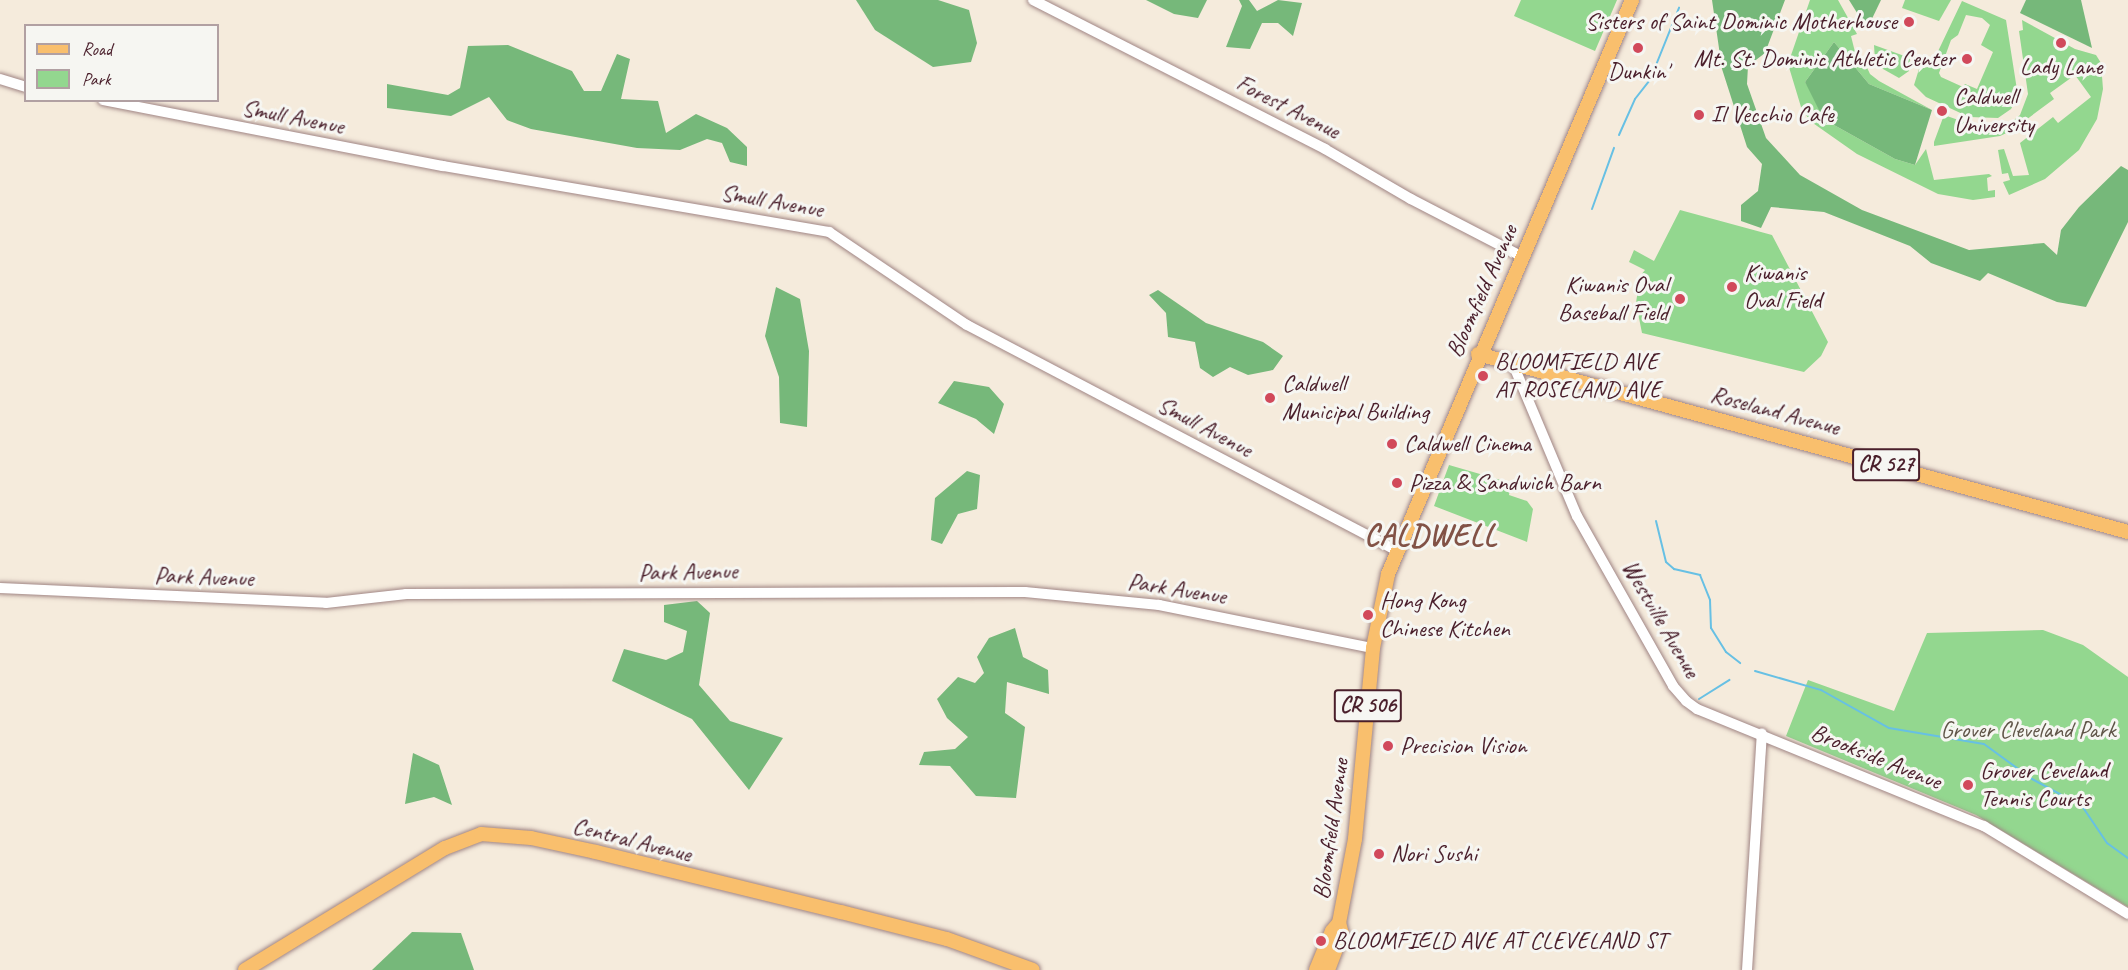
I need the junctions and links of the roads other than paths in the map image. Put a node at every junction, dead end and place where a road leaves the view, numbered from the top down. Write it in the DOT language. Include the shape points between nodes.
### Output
graph roads {
  1 [pos="1033,0"];
  2 [pos="1632,0"];
  3 [pos="0,79"];
  4 [pos="24,86"];
  5 [pos="113,102"];
  6 [pos="1521,256"];
  7 [pos="1478,354"];
  8 [pos="1513,363"];
  9 [pos="2128,532"];
  10 [pos="1395,550"];
  11 [pos="0,588"];
  12 [pos="1373,648"];
  13 [pos="1762,733"];
  14 [pos="2128,914"];
  15 [pos="1339,923"];
  16 [pos="245,970"];
  17 [pos="1033,970"];
  18 [pos="1316,970"];
  19 [pos="1328,970"];
  20 [pos="1747,970"];
  1 -- 6 [label="street, Forest Avenue" via="1326,148 1421,205"];
  2 -- 6 [label="main road, Bloomfield Avenue / CR 506"];
  3 -- 4 [label="street"];
  5 -- 10 [label="street, Smull Avenue" via="443,166 829,232 967,325"];
  6 -- 7 [label="main road, Bloomfield Avenue / CR 506"];
  7 -- 8 [label="main road, Roseland Avenue / CR 527"];
  7 -- 10 [label="main road, Bloomfield Avenue / CR 506"];
  8 -- 9 [label="main road, Roseland Avenue / CR 527"];
  8 -- 13 [label="street, Westville Avenue" via="1564,490 1673,686 1697,709"];
  10 -- 12 [label="main road, Bloomfield Avenue / CR 506" via="1382,592"];
  11 -- 12 [label="street, Park Avenue" via="326,603 406,594 1025,592 1159,605"];
  12 -- 15 [label="main road, Bloomfield Avenue / CR 506" via="1356,828"];
  13 -- 14 [label="street, Brookside Avenue" via="1984,825"];
  13 -- 20 [label="street"];
  15 -- 18 [label="main road, Bloomfield Avenue / CR 506"];
  15 -- 19 [label="main road, Bloomfield Avenue / CR 506" via="1341,934"];
  16 -- 17 [label="main road, Central Avenue" via="445,848 481,834 563,845 841,912 947,939"];
}
